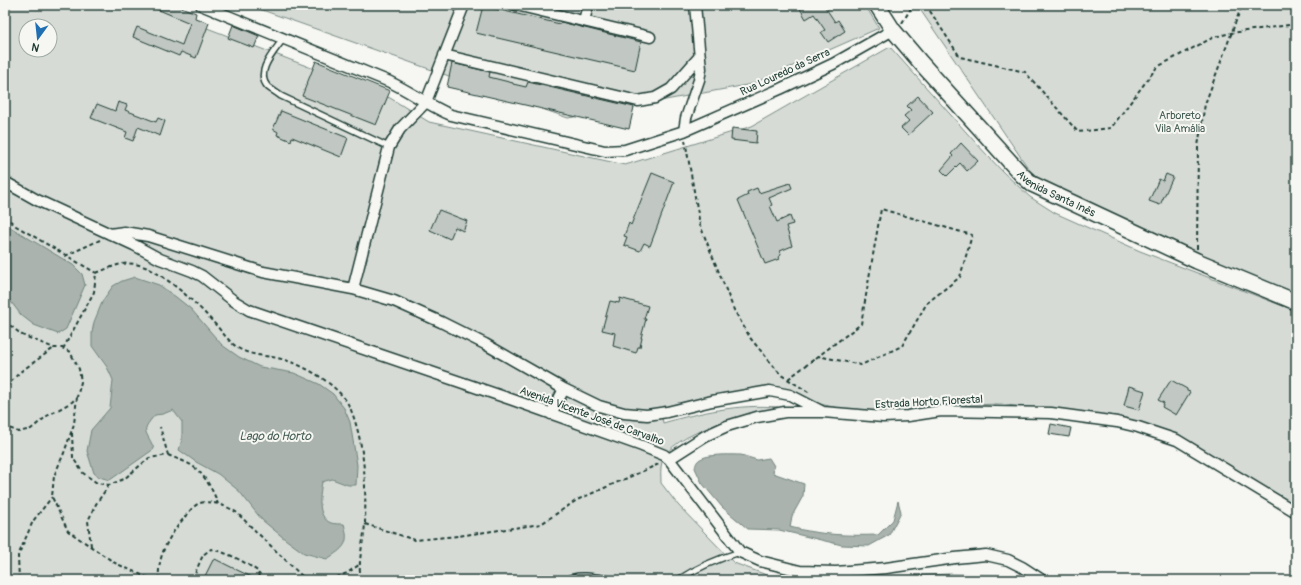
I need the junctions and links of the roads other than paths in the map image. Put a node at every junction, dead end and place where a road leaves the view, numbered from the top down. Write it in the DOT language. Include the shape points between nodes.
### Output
graph roads {
  1 [pos="201,5"];
  2 [pos="464,5"];
  3 [pos="516,5"];
  4 [pos="588,5"];
  5 [pos="695,5"];
  6 [pos="877,5"];
  7 [pos="584,21"];
  8 [pos="894,31"];
  9 [pos="650,37"];
  10 [pos="283,39"];
  11 [pos="444,55"];
  12 [pos="700,56"];
  13 [pos="426,102"];
  14 [pos="684,130"];
  15 [pos="389,147"];
  16 [pos="5,182"];
  17 [pos="110,234"];
  18 [pos="353,290"];
  19 [pos="1296,302"];
  20 [pos="564,389"];
  21 [pos="827,412"];
  22 [pos="551,414"];
  23 [pos="669,459"];
  24 [pos="1296,512"];
  25 [pos="740,552"];
  26 [pos="598,579"];
  27 [pos="566,580"];
  28 [pos="614,580"];
  29 [pos="678,580"];
  30 [pos="1042,580"];
  1 -- 10 [label="street, Rua Louredo da Serra"];
  2 -- 11 [label="street"];
  3 -- 7 [label="street"];
  4 -- 7 [label="street"];
  5 -- 12 [label="street"];
  6 -- 8 [label="main road, Avenida Santa Inês"];
  7 -- 9 [label="street"];
  8 -- 14 [label="street, Rua Louredo da Serra" via="780,89"];
  8 -- 19 [label="main road, Avenida Santa Inês" via="920,63 1032,184 1197,261"];
  10 -- 13 [label="street, Rua Louredo da Serra" via="390,82"];
  10 -- 15 [label="lane" via="264,68 263,76 267,86 281,96"];
  11 -- 12 [label="street" via="638,101 655,98 671,89"];
  11 -- 13 [label="street"];
  12 -- 14 [label="street" via="700,74"];
  13 -- 14 [label="street, Rua Louredo da Serra" via="451,115 605,151 625,150"];
  13 -- 15 [label="street" via="400,129"];
  15 -- 18 [label="street"];
  16 -- 17 [label="street, Avenida Vicente José de Carvalho"];
  17 -- 18 [label="street" via="124,232 148,236 264,272"];
  17 -- 22 [label="street, Avenida Vicente José de Carvalho" via="172,265 202,276 249,310"];
  18 -- 20 [label="street" via="394,301 441,322"];
  20 -- 21 [label="street" via="600,406 624,413 646,415 770,391 790,395"];
  20 -- 22 [label="street"];
  21 -- 23 [label="street, Estrada Horto Florestal" via="785,412 757,416 705,436"];
  21 -- 24 [label="street, Estrada Horto Florestal" via="883,417 941,411 1030,412 1118,422 1177,440"];
  22 -- 23 [label="street, Avenida Vicente José de Carvalho" via="648,448"];
  23 -- 25 [label="street, Avenida Vicente José de Carvalho"];
  25 -- 29 [label="lane" via="713,560"];
  25 -- 30 [label="street" via="800,571 836,572 986,555 1008,560"];
  26 -- 27 [label="lane" via="577,576"];
  26 -- 28 [label="lane"];
}
